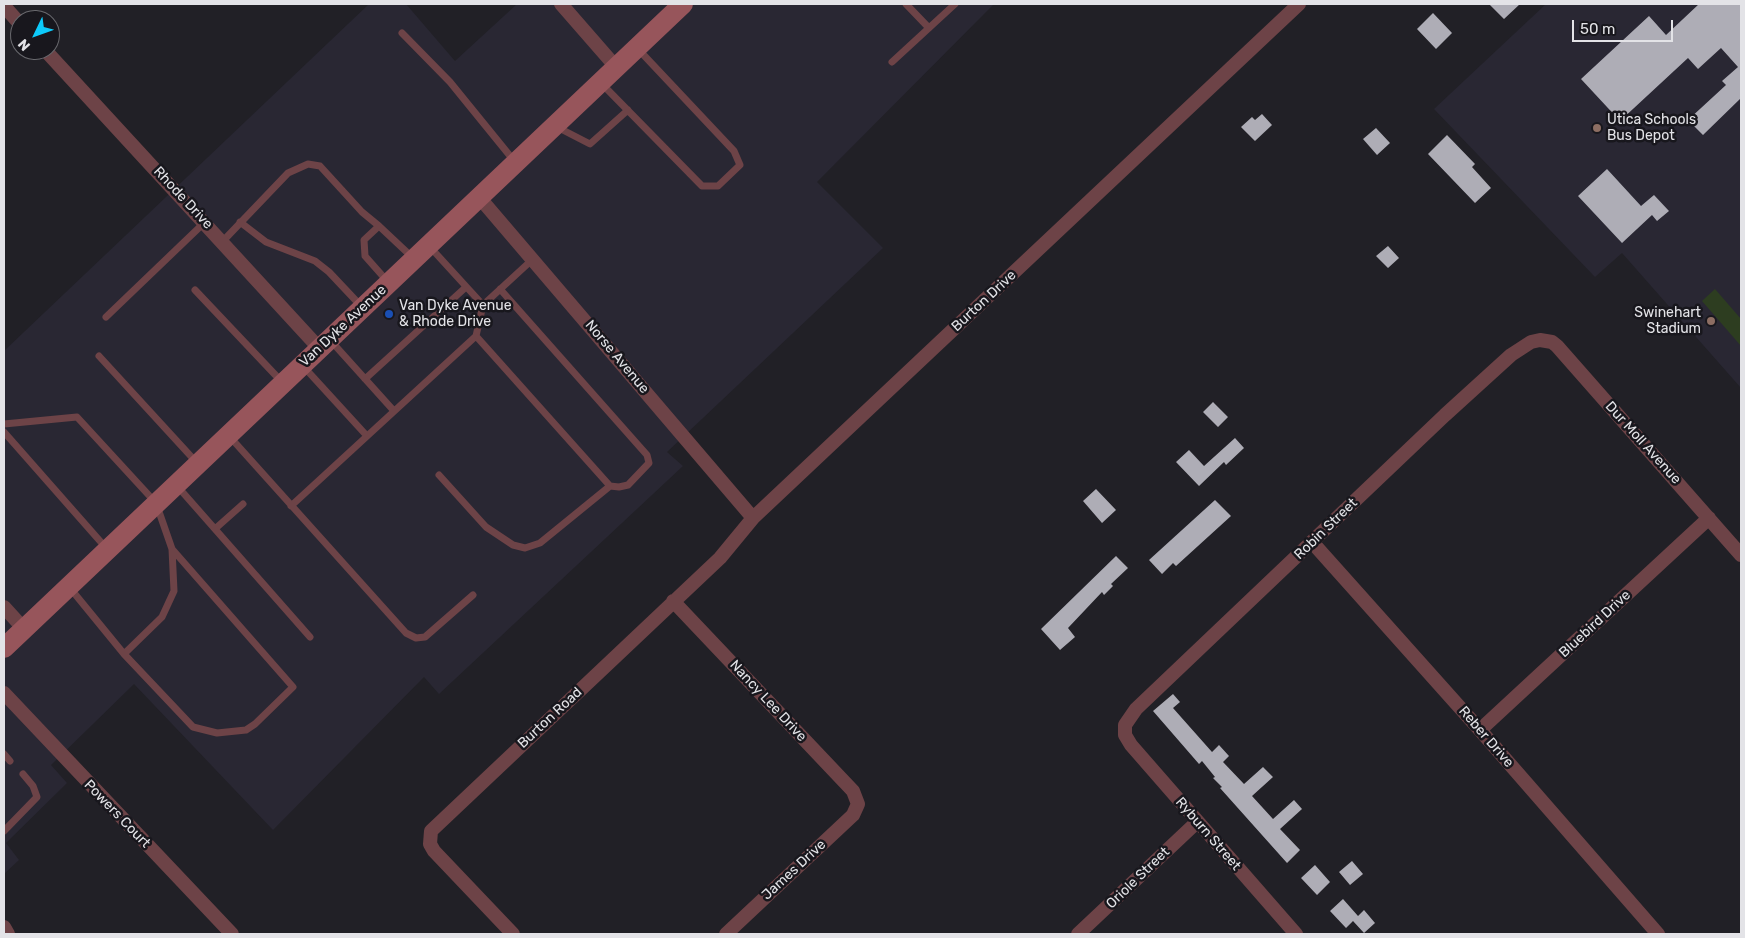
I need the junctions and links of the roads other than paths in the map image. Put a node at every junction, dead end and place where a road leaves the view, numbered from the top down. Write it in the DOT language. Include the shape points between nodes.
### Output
graph roads {
  1 [pos="561,4"];
  2 [pos="683,4"];
  3 [pos="906,4"];
  4 [pos="955,4"];
  5 [pos="1299,4"];
  6 [pos="929,28"];
  7 [pos="402,33"];
  8 [pos="636,47"];
  9 [pos="54,60"];
  10 [pos="892,62"];
  11 [pos="616,67"];
  12 [pos="600,82"];
  13 [pos="628,110"];
  14 [pos="555,125"];
  15 [pos="516,162"];
  16 [pos="479,197"];
  17 [pos="205,222"];
  18 [pos="240,222"];
  19 [pos="379,226"];
  20 [pos="223,241"];
  21 [pos="421,252"];
  22 [pos="534,258"];
  23 [pos="389,283"];
  24 [pos="466,287"];
  25 [pos="500,289"];
  26 [pos="195,290"];
  27 [pos="483,305"];
  28 [pos="362,308"];
  29 [pos="106,317"];
  30 [pos="476,336"];
  31 [pos="1540,340"];
  32 [pos="324,343"];
  33 [pos="99,356"];
  34 [pos="302,364"];
  35 [pos="365,380"];
  36 [pos="282,382"];
  37 [pos="394,411"];
  38 [pos="4,424"];
  39 [pos="4,432"];
  40 [pos="228,435"];
  41 [pos="367,436"];
  42 [pos="198,464"];
  43 [pos="439,475"];
  44 [pos="176,485"];
  45 [pos="610,486"];
  46 [pos="156,503"];
  47 [pos="243,504"];
  48 [pos="291,506"];
  49 [pos="753,518"];
  50 [pos="1710,518"];
  51 [pos="216,528"];
  52 [pos="1312,542"];
  53 [pos="107,549"];
  54 [pos="172,549"];
  55 [pos="1741,555"];
  56 [pos="68,586"];
  57 [pos="473,595"];
  58 [pos="674,601"];
  59 [pos="4,607"];
  60 [pos="24,629"];
  61 [pos="310,637"];
  62 [pos="4,648"];
  63 [pos="124,654"];
  64 [pos="4,693"];
  65 [pos="1124,730"];
  66 [pos="1480,730"];
  67 [pos="4,754"];
  68 [pos="10,761"];
  69 [pos="23,774"];
  70 [pos="858,804"];
  71 [pos="1197,822"];
  72 [pos="4,831"];
  73 [pos="4,927"];
  74 [pos="8,934"];
  75 [pos="232,934"];
  76 [pos="513,934"];
  77 [pos="726,934"];
  78 [pos="1078,934"];
  79 [pos="1296,934"];
  80 [pos="1658,934"];
  1 -- 11 [label="street"];
  2 -- 8 [label="main road, Van Dyke Avenue"];
  3 -- 6 [label="lane"];
  4 -- 6 [label="lane"];
  5 -- 49 [label="street, Burton Drive"];
  6 -- 10 [label="lane"];
  7 -- 15 [label="lane" via="450,82"];
  8 -- 11 [label="main road, Van Dyke Avenue"];
  8 -- 13 [label="lane" via="734,151 740,165 718,186 702,186"];
  9 -- 17 [label="street, Rhode Drive"];
  11 -- 12 [label="main road, Van Dyke Avenue"];
  12 -- 13 [label="lane"];
  12 -- 14 [label="main road, Van Dyke Avenue"];
  13 -- 14 [label="lane" via="590,144"];
  14 -- 15 [label="main road, Van Dyke Avenue"];
  15 -- 16 [label="main road, Van Dyke Avenue"];
  16 -- 21 [label="main road, Van Dyke Avenue"];
  16 -- 22 [label="street, Norse Avenue"];
  17 -- 20 [label="street, Rhode Drive"];
  17 -- 29 [label="lane"];
  18 -- 19 [label="lane" via="288,173 308,164 320,166"];
  18 -- 20 [label="lane"];
  18 -- 28 [label="lane" via="266,242 315,262 329,272"];
  19 -- 21 [label="lane" via="388,235"];
  19 -- 23 [label="lane" via="364,240 365,256"];
  20 -- 32 [label="street, Rhode Drive"];
  21 -- 23 [label="main road, Van Dyke Avenue"];
  21 -- 24 [label="lane"];
  22 -- 25 [label="lane"];
  22 -- 49 [label="street, Norse Avenue"];
  23 -- 28 [label="main road, Van Dyke Avenue"];
  24 -- 27 [label="lane"];
  24 -- 35 [label="lane"];
  25 -- 27 [label="lane"];
  25 -- 45 [label="lane" via="647,455 649,463 628,485"];
  26 -- 36 [label="lane"];
  27 -- 30 [label="lane"];
  28 -- 32 [label="main road, Van Dyke Avenue"];
  30 -- 37 [label="lane"];
  30 -- 45 [label="lane"];
  31 -- 50 [label="street, Dur Moll Avenue" via="1556,346"];
  31 -- 52 [label="street, Robin Street" via="1511,355"];
  32 -- 34 [label="main road, Van Dyke Avenue"];
  32 -- 35 [label="lane"];
  33 -- 42 [label="lane"];
  34 -- 36 [label="main road, Van Dyke Avenue"];
  34 -- 41 [label="lane"];
  35 -- 37 [label="lane"];
  36 -- 40 [label="main road, Van Dyke Avenue"];
  37 -- 41 [label="lane"];
  38 -- 46 [label="lane" via="77,417"];
  39 -- 53 [label="lane"];
  40 -- 42 [label="main road, Van Dyke Avenue"];
  40 -- 48 [label="lane"];
  41 -- 48 [label="lane"];
  42 -- 44 [label="main road, Van Dyke Avenue"];
  43 -- 45 [label="lane" via="486,527 500,538 524,548 540,543"];
  44 -- 46 [label="main road, Van Dyke Avenue"];
  44 -- 51 [label="lane"];
  46 -- 53 [label="main road, Van Dyke Avenue"];
  46 -- 54 [label="lane"];
  47 -- 51 [label="lane"];
  48 -- 57 [label="lane" via="406,633 416,638 425,637"];
  49 -- 58 [label="street, Burton Drive" via="720,558"];
  50 -- 55 [label="street, Dur Moll Avenue"];
  50 -- 66 [label="street, Bluebird Drive"];
  51 -- 61 [label="lane"];
  52 -- 65 [label="street, Robin Street" via="1136,709"];
  52 -- 66 [label="street, Reber Drive"];
  53 -- 56 [label="main road, Van Dyke Avenue"];
  54 -- 63 [label="lane" via="174,591 170,604 162,617"];
  54 -- 63 [label="lane" via="293,687 246,730 217,733 193,727"];
  56 -- 60 [label="main road, Van Dyke Avenue"];
  56 -- 63 [label="lane"];
  58 -- 70 [label="street, Nancy Lee Drive" via="853,791"];
  58 -- 76 [label="street, Burton Road" via="435,827 429,838 434,851"];
  59 -- 60 [label="street"];
  60 -- 62 [label="main road, Van Dyke Avenue"];
  64 -- 75 [label="street, Powers Court"];
  65 -- 71 [label="street, Ryburn Street" via="1131,745"];
  66 -- 80 [label="street, Reber Drive"];
  67 -- 68 [label="lane"];
  69 -- 72 [label="lane" via="37,797"];
  70 -- 77 [label="street, James Drive" via="852,815"];
  71 -- 78 [label="street, Oriole Street"];
  71 -- 79 [label="street, Ryburn Street"];
  73 -- 74 [label="street"];
}
